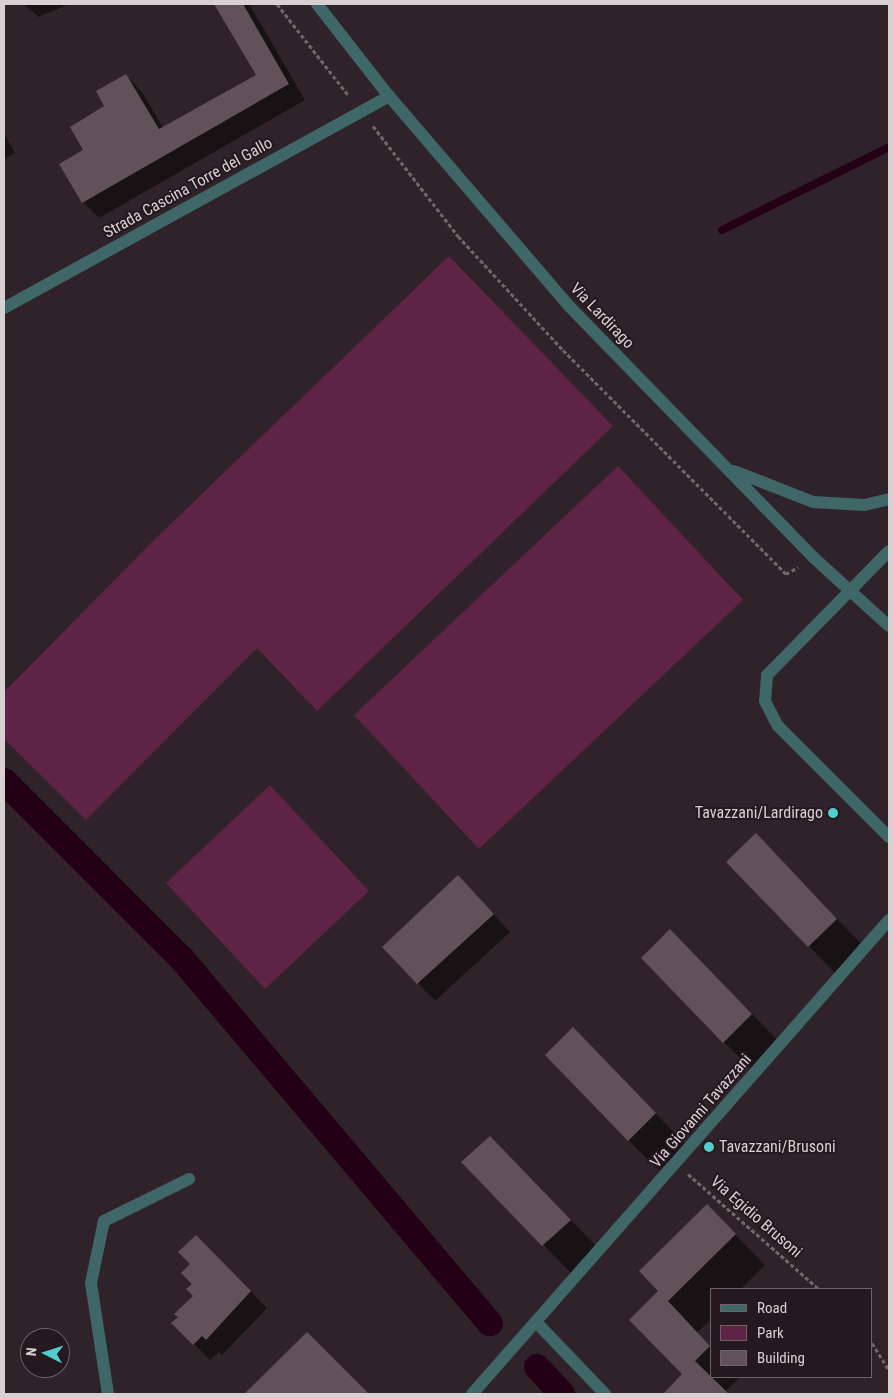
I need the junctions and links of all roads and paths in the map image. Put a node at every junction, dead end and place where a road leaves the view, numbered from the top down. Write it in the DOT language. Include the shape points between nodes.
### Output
graph roads {
  1 [pos="277,4"];
  2 [pos="317,4"];
  3 [pos="389,96"];
  4 [pos="362,111"];
  5 [pos="4,308"];
  6 [pos="727,468"];
  7 [pos="889,500"];
  8 [pos="889,551"];
  9 [pos="814,558"];
  10 [pos="849,591"];
  11 [pos="889,626"];
  12 [pos="889,837"];
  13 [pos="889,920"];
  14 [pos="677,1164"];
  15 [pos="189,1179"];
  16 [pos="818,1288"];
  17 [pos="536,1322"];
  18 [pos="873,1345"];
  19 [pos="889,1370"];
  20 [pos="108,1394"];
  21 [pos="472,1394"];
  22 [pos="605,1394"];
  1 -- 4 [label="path"];
  2 -- 3 [label="street, Via Lardirago"];
  3 -- 4 [label="street, Strada Cascina Torre del Gallo"];
  3 -- 6 [label="street, Via Lardirago" via="569,306"];
  4 -- 5 [label="street, Strada Cascina Torre del Gallo"];
  4 -- 9 [label="path" via="458,236 556,343 786,574"];
  6 -- 7 [label="street" via="813,502 864,504"];
  6 -- 9 [label="street, Via Lardirago"];
  8 -- 10 [label="street"];
  9 -- 10 [label="street, Via Lardirago"];
  10 -- 11 [label="street, Via Lardirago"];
  10 -- 12 [label="street" via="767,675 765,701 778,726"];
  13 -- 14 [label="street, Via Giovanni Tavazzani"];
  14 -- 16 [label="path, Via Egidio Brusoni"];
  14 -- 17 [label="street, Via Giovanni Tavazzani"];
  15 -- 20 [label="street" via="104,1221 90,1283"];
  17 -- 21 [label="street, Via Giovanni Tavazzani"];
  17 -- 22 [label="street"];
  18 -- 19 [label="path"];
}
